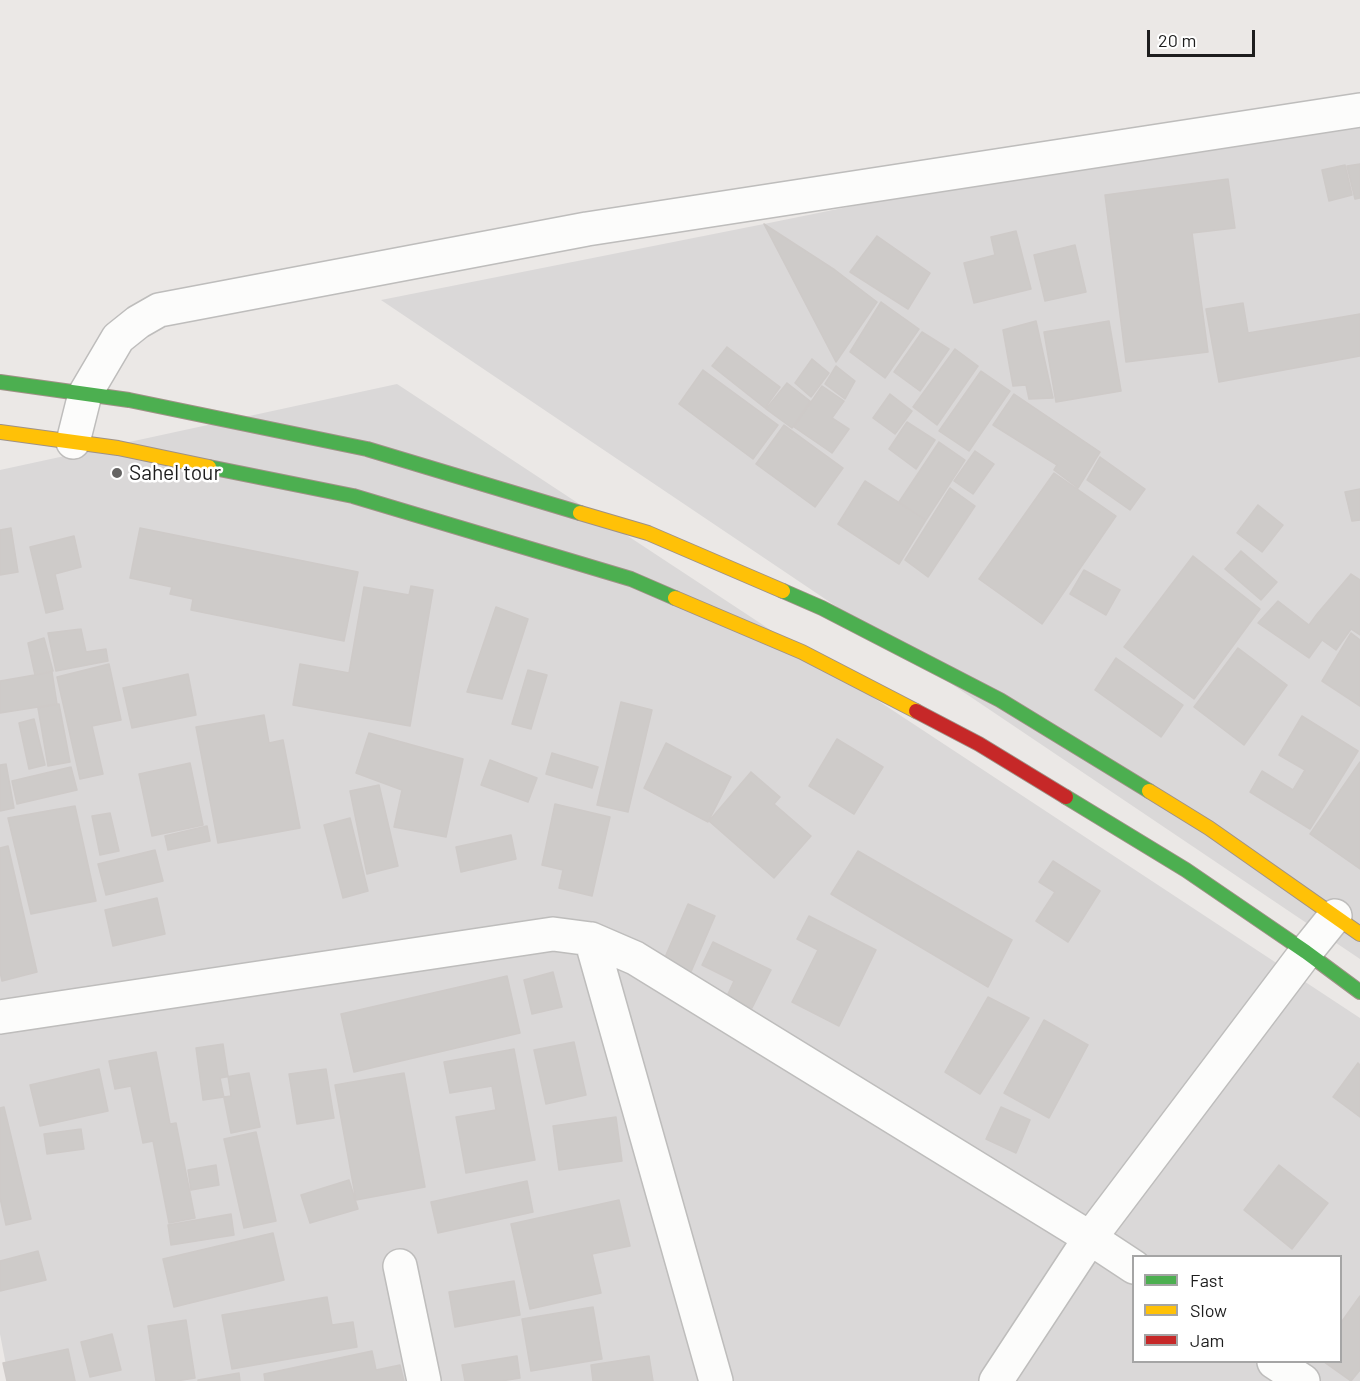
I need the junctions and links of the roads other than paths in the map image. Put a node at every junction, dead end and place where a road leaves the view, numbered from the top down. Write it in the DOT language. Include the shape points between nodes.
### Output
graph roads {
  1 [pos="1360,110"];
  2 [pos="0,382"];
  3 [pos="85,394"];
  4 [pos="0,432"];
  5 [pos="73,442"];
  6 [pos="1348,925"];
  7 [pos="591,939"];
  8 [pos="1306,952"];
  9 [pos="1360,992"];
  10 [pos="0,1017"];
  11 [pos="1090,1238"];
  12 [pos="400,1266"];
  13 [pos="1132,1266"];
  14 [pos="1276,1363"];
  15 [pos="424,1381"];
  16 [pos="716,1381"];
  17 [pos="996,1381"];
  18 [pos="1303,1381"];
  1 -- 3 [label="street" via="587,229 159,310 118,338"];
  2 -- 3 [label="main road"];
  3 -- 5 [label="street"];
  3 -- 6 [label="main road" via="367,449 648,533 822,608 1000,700 1209,828"];
  4 -- 5 [label="main road"];
  5 -- 8 [label="main road" via="353,496 631,579 802,652 979,744 1186,870"];
  6 -- 8 [label="street"];
  7 -- 10 [label="street" via="553,934"];
  7 -- 11 [label="street" via="635,958"];
  7 -- 16 [label="street"];
  8 -- 9 [label="main road"];
  8 -- 11 [label="street"];
  11 -- 13 [label="street"];
  11 -- 17 [label="street"];
  12 -- 15 [label="street"];
  14 -- 18 [label="street"];
}
